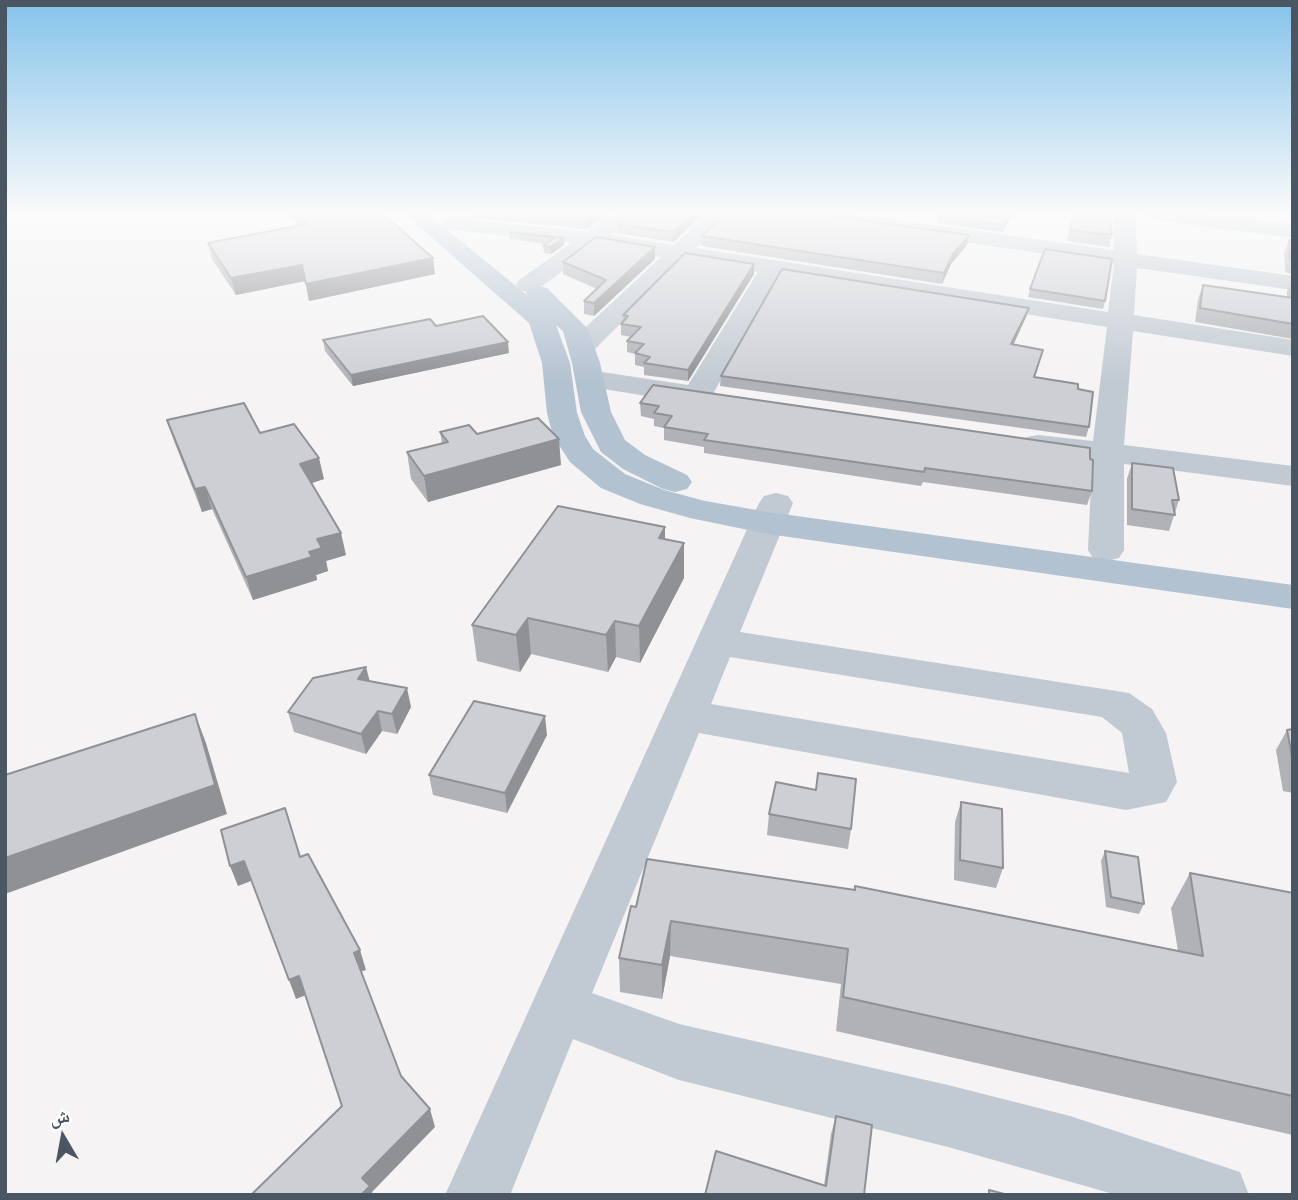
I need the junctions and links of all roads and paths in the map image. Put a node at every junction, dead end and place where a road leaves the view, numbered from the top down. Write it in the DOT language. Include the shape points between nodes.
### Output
graph roads {
  1 [pos="482,270"];
  2 [pos="510,270"];
  3 [pos="549,270"];
  4 [pos="661,270"];
  5 [pos="772,270"];
  6 [pos="793,270"];
  7 [pos="897,270"];
  8 [pos="1125,270"];
  9 [pos="1201,270"];
  10 [pos="1293,283"];
  11 [pos="886,284"];
  12 [pos="528,285"];
  13 [pos="1120,321"];
  14 [pos="582,346"];
  15 [pos="1293,348"];
  16 [pos="589,379"];
  17 [pos="1012,440"];
  18 [pos="1108,453"];
  19 [pos="1293,476"];
  20 [pos="772,513"];
  21 [pos="1106,550"];
  22 [pos="1293,575"];
  23 [pos="1293,597"];
  24 [pos="715,641"];
  25 [pos="683,715"];
  26 [pos="559,1007"];
  27 [pos="477,1195"];
  28 [pos="1217,1195"];
  1 -- 20 [label="main road" via="540,319 556,363 569,436 590,464 613,481 702,511"];
  2 -- 12 [label="main road"];
  3 -- 12 [label="street"];
  4 -- 14 [label="street"];
  5 -- 16 [label="street" via="710,397"];
  6 -- 11 [label="street"];
  7 -- 11 [label="street"];
  8 -- 13 [label="street"];
  9 -- 10 [label="street"];
  11 -- 13 [label="street"];
  12 -- 14 [label="main road" via="575,329"];
  13 -- 15 [label="street"];
  13 -- 18 [label="street"];
  14 -- 16 [label="main road"];
  16 -- 20 [label="main road" via="601,429 612,445 634,462 686,486"];
  17 -- 18 [label="street"];
  18 -- 19 [label="street"];
  18 -- 21 [label="street"];
  20 -- 21 [label="main road"];
  20 -- 23 [label="main road"];
  20 -- 24 [label="street"];
  21 -- 22 [label="main road"];
  24 -- 25 [label="street"];
  24 -- 25 [label="street" via="1114,704 1136,720 1144,733 1154,782 1149,789 1126,792"];
  25 -- 26 [label="street"];
  26 -- 27 [label="street"];
  26 -- 28 [label="street" via="679,1052 1070,1148"];
}
